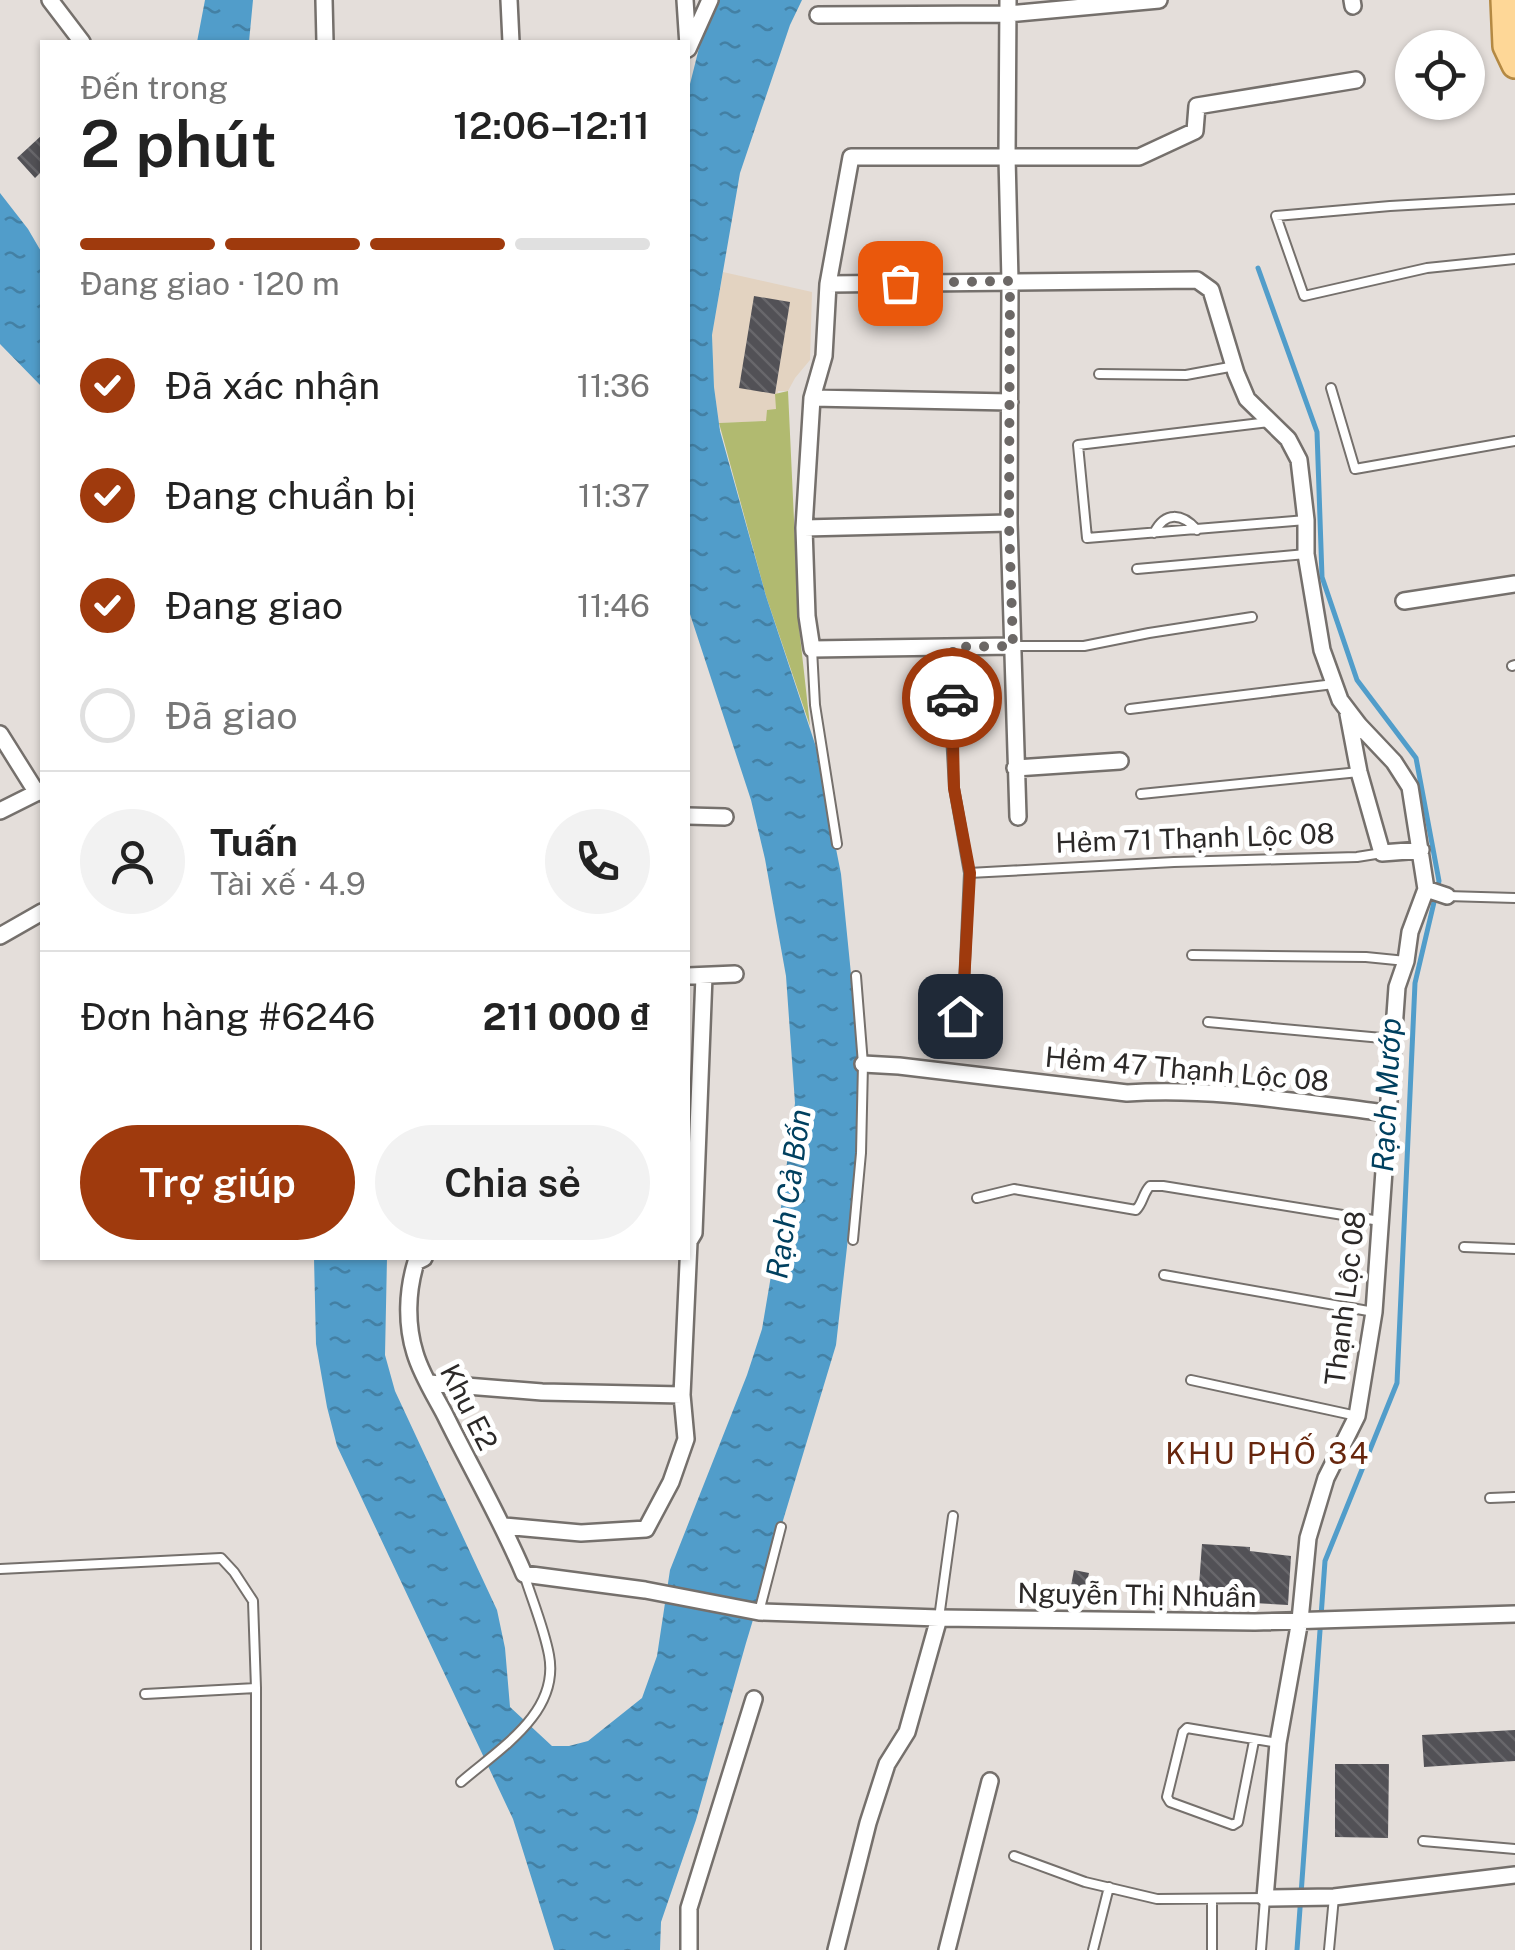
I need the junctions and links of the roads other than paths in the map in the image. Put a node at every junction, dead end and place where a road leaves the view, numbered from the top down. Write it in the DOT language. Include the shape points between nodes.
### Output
graph roads {
  1 [pos="50,0"];
  2 [pos="324,0"];
  3 [pos="509,0"];
  4 [pos="686,0"];
  5 [pos="710,0"];
  6 [pos="1159,0"];
  7 [pos="1504,0"];
  8 [pos="1008,7"];
  9 [pos="818,15"];
  10 [pos="80,40"];
  11 [pos="326,40"];
  12 [pos="511,40"];
  13 [pos="688,40"];
  14 [pos="690,45"];
  15 [pos="1515,65"];
  16 [pos="1356,80"];
  17 [pos="1007,157"];
  18 [pos="1515,199"];
  19 [pos="1515,260"];
  20 [pos="1010,281"];
  21 [pos="828,284"];
  22 [pos="1235,366"];
  23 [pos="1099,374"];
  24 [pos="1331,388"];
  25 [pos="812,398"];
  26 [pos="1010,402"];
  27 [pos="1270,422"];
  28 [pos="1515,441"];
  29 [pos="1306,520"];
  30 [pos="1009,523"];
  31 [pos="804,528"];
  32 [pos="1197,530"];
  33 [pos="1154,533"];
  34 [pos="1306,554"];
  35 [pos="1137,568"];
  36 [pos="1515,584"];
  37 [pos="1404,601"];
  38 [pos="1252,617"];
  39 [pos="1013,646"];
  40 [pos="953,647"];
  41 [pos="812,650"];
  42 [pos="1334,684"];
  43 [pos="1130,709"];
  44 [pos="1347,710"];
  45 [pos="0,734"];
  46 [pos="1120,760"];
  47 [pos="1015,768"];
  48 [pos="1359,772"];
  49 [pos="40,791"];
  50 [pos="1141,794"];
  51 [pos="0,812"];
  52 [pos="690,816"];
  53 [pos="725,816"];
  54 [pos="1018,817"];
  55 [pos="838,844"];
  56 [pos="1421,850"];
  57 [pos="1382,852"];
  58 [pos="970,873"];
  59 [pos="1435,892"];
  60 [pos="1515,898"];
  61 [pos="40,913"];
  62 [pos="0,917"];
  63 [pos="4,934"];
  64 [pos="1192,955"];
  65 [pos="1406,961"];
  66 [pos="735,974"];
  67 [pos="696,976"];
  68 [pos="856,976"];
  69 [pos="960,1016"];
  70 [pos="1208,1022"];
  71 [pos="1393,1039"];
  72 [pos="862,1064"];
  73 [pos="1388,1113"];
  74 [pos="977,1198"];
  75 [pos="1380,1221"];
  76 [pos="690,1239"];
  77 [pos="853,1240"];
  78 [pos="1464,1247"];
  79 [pos="1515,1249"];
  80 [pos="419,1260"];
  81 [pos="687,1260"];
  82 [pos="1164,1276"];
  83 [pos="1374,1312"];
  84 [pos="1191,1380"];
  85 [pos="429,1383"];
  86 [pos="682,1395"];
  87 [pos="1356,1416"];
  88 [pos="1515,1497"];
  89 [pos="1490,1498"];
  90 [pos="953,1516"];
  91 [pos="504,1526"];
  92 [pos="780,1527"];
  93 [pos="0,1568"];
  94 [pos="524,1574"];
  95 [pos="759,1612"];
  96 [pos="1515,1614"];
  97 [pos="939,1618"];
  98 [pos="1300,1620"];
  99 [pos="256,1688"];
  100 [pos="146,1694"];
  101 [pos="754,1699"];
  102 [pos="1254,1740"];
  103 [pos="1278,1743"];
  104 [pos="990,1781"];
  105 [pos="462,1782"];
  106 [pos="1422,1842"];
  107 [pos="1515,1848"];
  108 [pos="1014,1856"];
  109 [pos="1515,1874"];
  110 [pos="1109,1888"];
  111 [pos="1334,1897"];
  112 [pos="1265,1898"];
  113 [pos="1212,1900"];
  114 [pos="256,1950"];
  115 [pos="688,1950"];
  116 [pos="836,1950"];
  117 [pos="947,1950"];
  118 [pos="1093,1950"];
  119 [pos="1212,1950"];
  120 [pos="1261,1950"];
  121 [pos="1329,1950"];
  1 -- 10 [label="street"];
  2 -- 11 [label="street"];
  3 -- 12 [label="street"];
  4 -- 13 [label="street"];
  5 -- 14 [label="street"];
  6 -- 8 [label="street"];
  7 -- 15 [label="main road" via="1506,46"];
  8 -- 9 [label="street"];
  8 -- 17 [label="street"];
  16 -- 17 [label="street" via="1197,106 1195,131 1138,157"];
  17 -- 20 [label="street"];
  17 -- 21 [label="street" via="851,157"];
  18 -- 19 [label="lane" via="1276,216 1304,296 1426,268"];
  20 -- 21 [label="street"];
  20 -- 22 [label="street, Thạnh Lộc 08" via="1197,280 1211,290"];
  20 -- 26 [label="street"];
  21 -- 25 [label="street" via="824,356"];
  22 -- 23 [label="lane" via="1186,374"];
  22 -- 27 [label="street, Thạnh Lộc 08" via="1247,399"];
  24 -- 28 [label="lane" via="1355,469"];
  25 -- 26 [label="street"];
  25 -- 31 [label="street"];
  26 -- 30 [label="street"];
  27 -- 29 [label="street, Thạnh Lộc 08" via="1299,460"];
  27 -- 33 [label="lane" via="1078,445 1087,538"];
  29 -- 32 [label="lane"];
  29 -- 34 [label="street, Thạnh Lộc 08"];
  30 -- 31 [label="street"];
  30 -- 39 [label="street"];
  31 -- 41 [label="street"];
  32 -- 33 [label="lane"];
  32 -- 33 [label="lane" via="1174,516"];
  34 -- 35 [label="lane"];
  34 -- 42 [label="street, Thạnh Lộc 08"];
  36 -- 37 [label="street"];
  38 -- 39 [label="lane" via="1084,646"];
  39 -- 40 [label="street"];
  39 -- 47 [label="street"];
  40 -- 41 [label="street"];
  40 -- 58 [label="lane" via="954,788"];
  41 -- 55 [label="lane"];
  42 -- 43 [label="lane"];
  42 -- 44 [label="street, Thạnh Lộc 08"];
  44 -- 48 [label="street"];
  44 -- 56 [label="street, Thạnh Lộc 08" via="1410,788"];
  45 -- 49 [label="street"];
  46 -- 47 [label="street"];
  47 -- 54 [label="street"];
  48 -- 50 [label="lane"];
  48 -- 57 [label="street"];
  49 -- 51 [label="street"];
  52 -- 53 [label="street"];
  56 -- 57 [label="street, Hẻm 71 Thạnh Lộc 08"];
  56 -- 59 [label="street, Thạnh Lộc 08"];
  57 -- 58 [label="lane, Hẻm 71 Thạnh Lộc 08"];
  58 -- 69 [label="lane"];
  59 -- 60 [label="lane"];
  59 -- 65 [label="street, Thạnh Lộc 08" via="1410,932"];
  61 -- 63 [label="street"];
  62 -- 63 [label="street"];
  64 -- 65 [label="lane"];
  65 -- 71 [label="street, Thạnh Lộc 08"];
  66 -- 67 [label="street"];
  67 -- 76 [label="street"];
  68 -- 72 [label="lane"];
  70 -- 71 [label="lane"];
  71 -- 73 [label="street, Thạnh Lộc 08"];
  72 -- 73 [label="street, Hẻm 47 Thạnh Lộc 08"];
  72 -- 77 [label="lane"];
  73 -- 75 [label="street, Thạnh Lộc 08"];
  74 -- 75 [label="lane" via="1014,1189 1136,1210 1150,1186 1163,1186"];
  75 -- 83 [label="street, Thạnh Lộc 08"];
  78 -- 79 [label="lane"];
  80 -- 85 [label="street, Khu E2" via="409,1285 410,1332"];
  81 -- 86 [label="street"];
  82 -- 83 [label="lane"];
  83 -- 87 [label="street, Thạnh Lộc 08"];
  84 -- 87 [label="lane"];
  85 -- 86 [label="street"];
  85 -- 91 [label="street, Khu E2"];
  86 -- 91 [label="street" via="686,1439 646,1529 581,1533"];
  87 -- 98 [label="street, Thạnh Lộc 08" via="1326,1478 1308,1538"];
  88 -- 89 [label="lane"];
  90 -- 97 [label="lane"];
  91 -- 94 [label="street, Khu E2"];
  92 -- 95 [label="lane"];
  93 -- 99 [label="lane" via="222,1558 253,1602"];
  94 -- 95 [label="street, Nguyễn Thị Nhuần"];
  94 -- 105 [label="lane" via="550,1658 547,1698"];
  95 -- 97 [label="street, Nguyễn Thị Nhuần"];
  96 -- 98 [label="street, Nguyễn Thị Nhuần"];
  97 -- 98 [label="street, Nguyễn Thị Nhuần"];
  97 -- 116 [label="street" via="908,1732 886,1764 872,1808"];
  98 -- 103 [label="street, Thạnh Lộc 08"];
  99 -- 100 [label="lane"];
  99 -- 114 [label="lane"];
  101 -- 115 [label="street" via="690,1908"];
  102 -- 102 [label="lane" via="1182,1732 1170,1802 1236,1824"];
  102 -- 103 [label="lane"];
  103 -- 112 [label="street, Thạnh Lộc 08"];
  104 -- 117 [label="street"];
  106 -- 107 [label="lane"];
  108 -- 110 [label="lane"];
  109 -- 111 [label="street"];
  110 -- 113 [label="lane" via="1157,1899"];
  110 -- 118 [label="lane"];
  111 -- 112 [label="street"];
  111 -- 121 [label="lane"];
  112 -- 113 [label="lane"];
  112 -- 120 [label="lane"];
  113 -- 119 [label="lane"];
}
